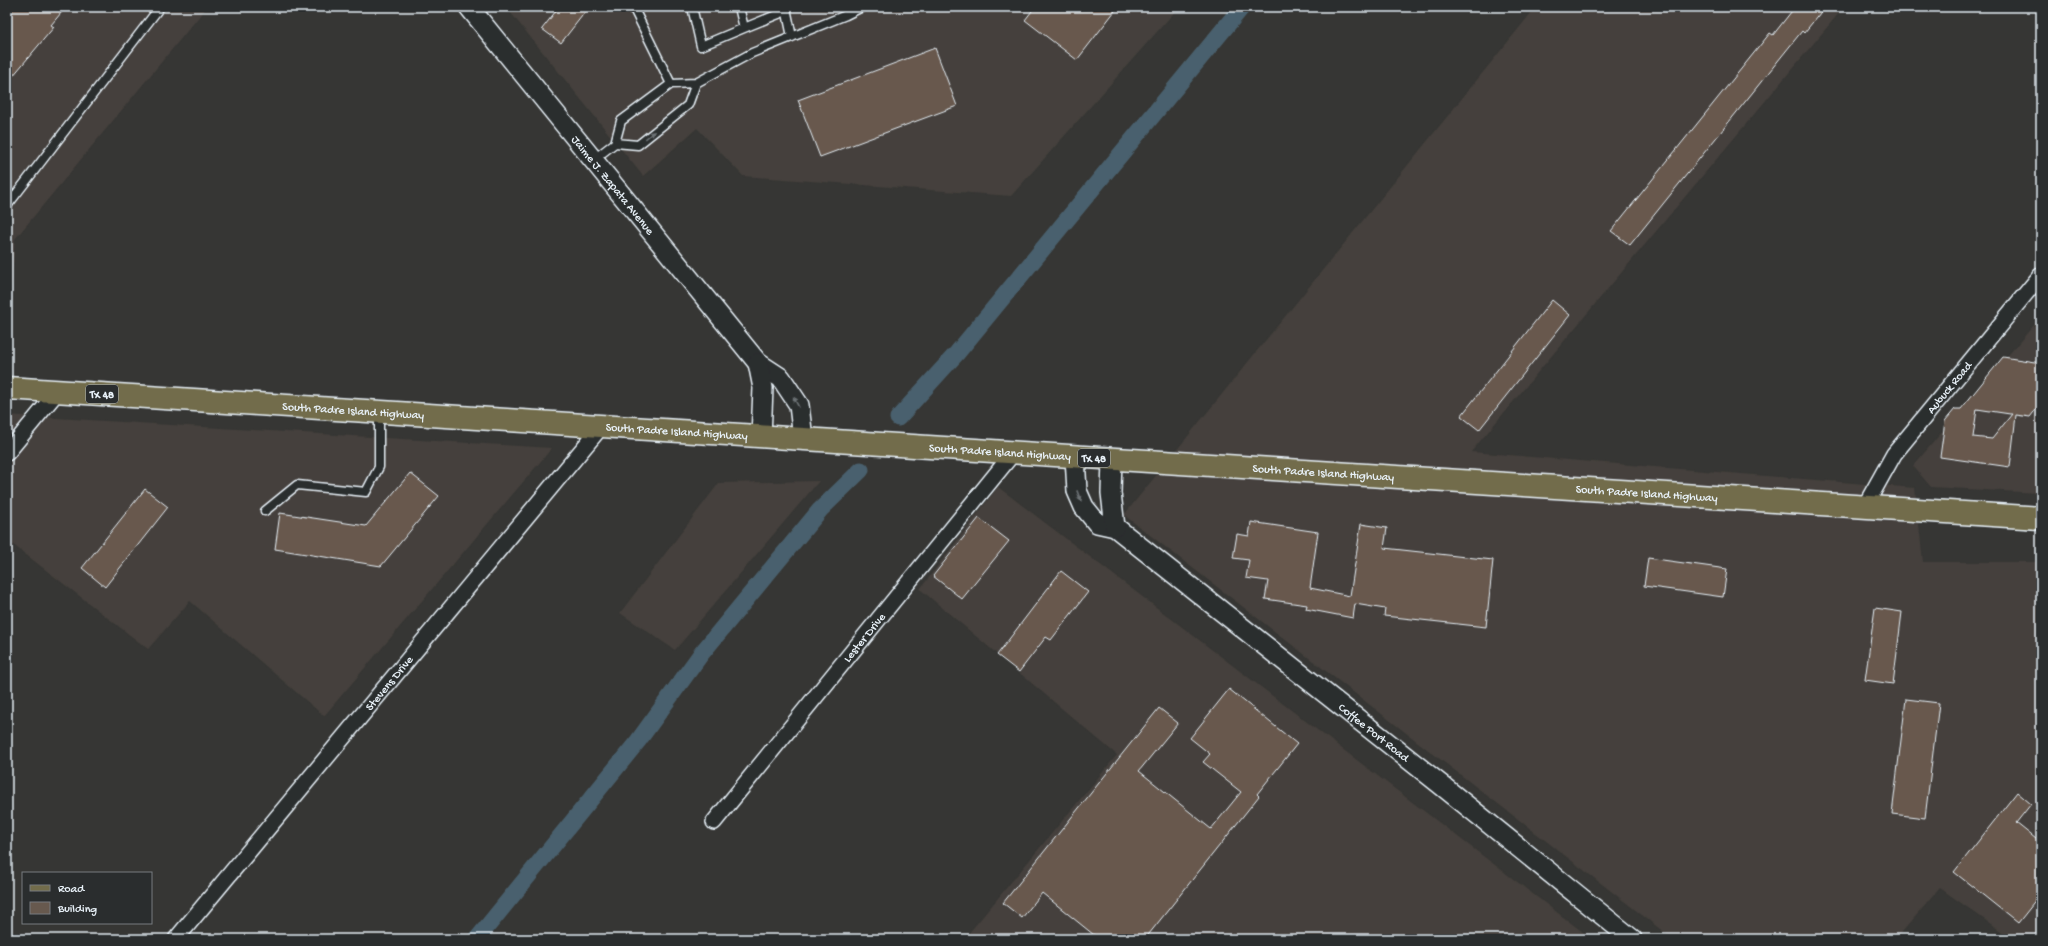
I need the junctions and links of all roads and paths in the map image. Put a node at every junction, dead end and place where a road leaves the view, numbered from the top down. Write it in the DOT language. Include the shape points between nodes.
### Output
graph roads {
  1 [pos="160,7"];
  2 [pos="468,7"];
  3 [pos="633,7"];
  4 [pos="692,7"];
  5 [pos="739,7"];
  6 [pos="862,7"];
  7 [pos="786,9"];
  8 [pos="847,11"];
  9 [pos="744,28"];
  10 [pos="792,37"];
  11 [pos="696,83"];
  12 [pos="671,84"];
  13 [pos="615,143"];
  14 [pos="593,160"];
  15 [pos="7,206"];
  16 [pos="2041,275"];
  17 [pos="758,363"];
  18 [pos="7,388"];
  19 [pos="58,391"];
  20 [pos="379,412"];
  21 [pos="602,427"];
  22 [pos="761,437"];
  23 [pos="803,439"];
  24 [pos="1014,452"];
  25 [pos="7,453"];
  26 [pos="1074,457"];
  27 [pos="1112,459"];
  28 [pos="1865,506"];
  29 [pos="265,511"];
  30 [pos="2041,518"];
  31 [pos="1116,527"];
  32 [pos="714,822"];
  33 [pos="176,939"];
  34 [pos="1632,939"];
  1 -- 15 [label="lane"];
  2 -- 14 [label="street, Jaime J. Zapata Avenue"];
  3 -- 12 [label="lane"];
  4 -- 9 [label="lane" via="702,46"];
  5 -- 9 [label="lane"];
  6 -- 8 [label="lane"];
  7 -- 9 [label="lane"];
  7 -- 10 [label="lane"];
  8 -- 10 [label="lane"];
  10 -- 11 [label="lane" via="752,53"];
  11 -- 12 [label="lane"];
  13 -- 11 [label="lane, one-way" via="638,145 688,105"];
  12 -- 13 [label="lane" via="621,121"];
  13 -- 14 [label="lane"];
  14 -- 17 [label="street, Jaime J. Zapata Avenue"];
  16 -- 28 [label="street, Aubuck Road" via="1894,454"];
  17 -- 22 [label="street, Jaime J. Zapata Avenue" via="763,388"];
  23 -- 17 [label="street, Jaime J. Zapata Avenue, one-way" via="799,405 781,378"];
  18 -- 19 [label="main road, South Padre Island Highway / TX 48"];
  19 -- 20 [label="main road, South Padre Island Highway / TX 48"];
  19 -- 25 [label="street"];
  20 -- 21 [label="main road, South Padre Island Highway / TX 48"];
  20 -- 29 [label="lane" via="379,467 366,492 297,485"];
  21 -- 22 [label="main road, South Padre Island Highway / TX 48"];
  21 -- 33 [label="street, Stevens Drive"];
  22 -- 23 [label="main road, South Padre Island Highway / TX 48"];
  23 -- 24 [label="main road, South Padre Island Highway / TX 48"];
  24 -- 26 [label="main road, South Padre Island Highway / TX 48"];
  24 -- 32 [label="street, Lester Drive"];
  26 -- 27 [label="main road, South Padre Island Highway / TX 48"];
  26 -- 31 [label="street, Coffee Port Road, one-way" via="1077,491 1084,507 1097,522"];
  27 -- 28 [label="main road, South Padre Island Highway / TX 48"];
  27 -- 31 [label="street" via="1111,494"];
  28 -- 30 [label="main road, South Padre Island Highway / TX 48"];
  31 -- 34 [label="street, Coffee Port Road"];
}
